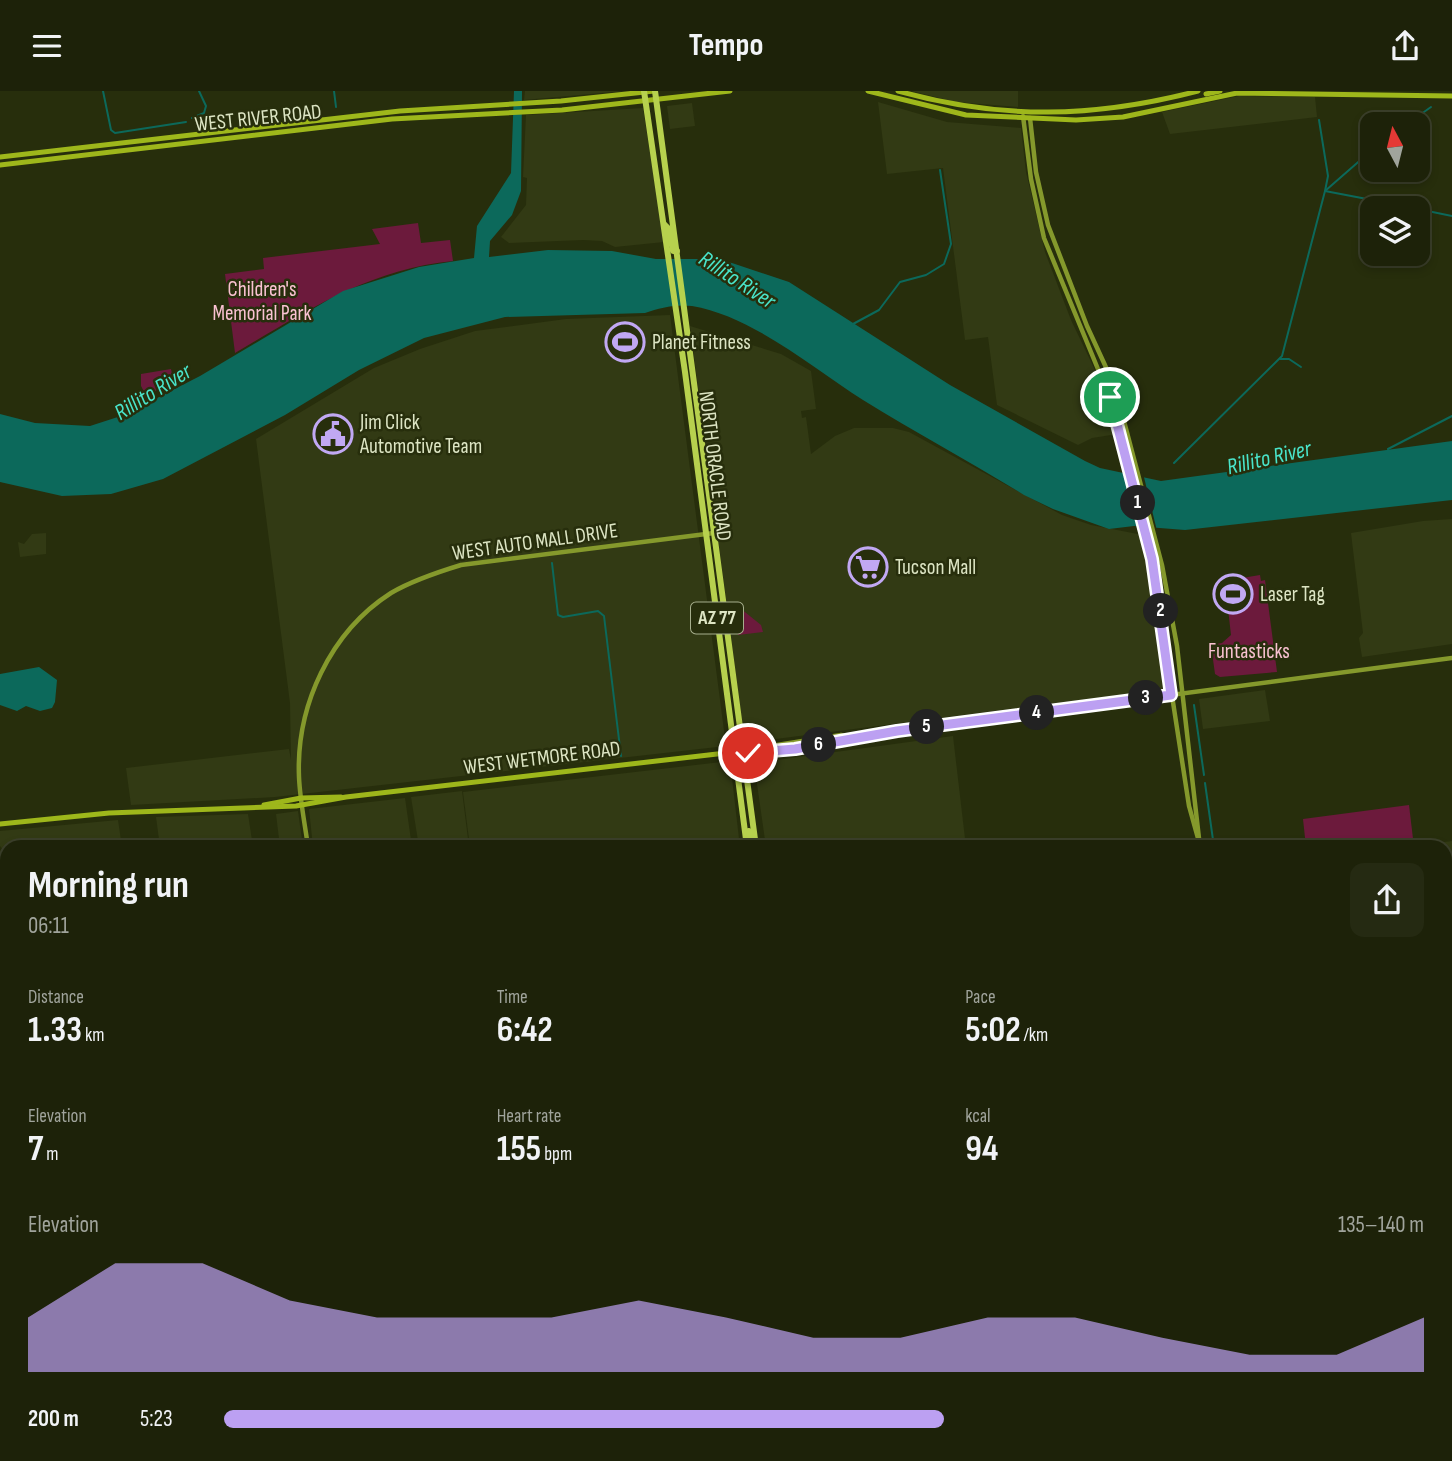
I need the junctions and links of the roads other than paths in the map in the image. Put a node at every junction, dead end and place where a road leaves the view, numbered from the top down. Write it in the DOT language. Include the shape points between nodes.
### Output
graph roads {
  1 [pos="654,91"];
  2 [pos="730,91"];
  3 [pos="868,91"];
  4 [pos="898,91"];
  5 [pos="1198,91"];
  6 [pos="1220,91"];
  7 [pos="1236,91"];
  8 [pos="644,92"];
  9 [pos="1229,94"];
  10 [pos="1452,96"];
  11 [pos="657,101"];
  12 [pos="1193,101"];
  13 [pos="645,102"];
  14 [pos="1022,110"];
  15 [pos="1030,110"];
  16 [pos="1027,118"];
  17 [pos="0,157"];
  18 [pos="0,165"];
  19 [pos="664,223"];
  20 [pos="678,254"];
  21 [pos="678,328"];
  22 [pos="693,373"];
  23 [pos="710,534"];
  24 [pos="1452,658"];
  25 [pos="1182,693"];
  26 [pos="1171,695"];
  27 [pos="743,751"];
  28 [pos="734,752"];
  29 [pos="346,797"];
  30 [pos="301,798"];
  31 [pos="261,806"];
  32 [pos="302,806"];
  33 [pos="0,824"];
  34 [pos="307,840"];
  35 [pos="750,840"];
  36 [pos="750,840"];
  37 [pos="1199,840"];
  38 [pos="1199,840"];
  1 -- 8 [label="main road, WEST RIVER ROAD"];
  1 -- 11 [label="highway, NORTH ORACLE ROAD / AZ 77"];
  2 -- 11 [label="main road, WEST RIVER ROAD"];
  3 -- 16 [label="main road" via="972,115"];
  4 -- 14 [label="main road" via="969,107"];
  5 -- 15 [label="main road" via="1111,110"];
  6 -- 12 [label="main road" via="1195,96"];
  7 -- 9 [label="main road"];
  8 -- 13 [label="highway, NORTH ORACLE ROAD / AZ 77"];
  8 -- 17 [label="main road, WEST RIVER ROAD" via="400,111"];
  9 -- 10 [label="main road"];
  9 -- 12 [label="main road"];
  11 -- 13 [label="main road, WEST RIVER ROAD"];
  11 -- 20 [label="highway, NORTH ORACLE ROAD / AZ 77"];
  12 -- 16 [label="main road" via="1122,117"];
  13 -- 18 [label="main road, WEST RIVER ROAD" via="392,119"];
  13 -- 19 [label="highway, NORTH ORACLE ROAD / AZ 77"];
  14 -- 15 [label="main road"];
  14 -- 16 [label="main road"];
  15 -- 16 [label="main road"];
  16 -- 25 [label="main road" via="1048,225 1115,387 1154,535"];
  16 -- 26 [label="main road" via="1031,179 1044,238 1110,397 1129,468 1159,597"];
  19 -- 20 [label="highway"];
  19 -- 21 [label="highway, NORTH ORACLE ROAD / AZ 77"];
  20 -- 22 [label="highway, NORTH ORACLE ROAD / AZ 77"];
  21 -- 22 [label="highway" via="683,330"];
  21 -- 23 [label="highway, NORTH ORACLE ROAD / AZ 77"];
  22 -- 23 [label="highway, NORTH ORACLE ROAD / AZ 77"];
  23 -- 27 [label="highway, NORTH ORACLE ROAD / AZ 77"];
  23 -- 28 [label="highway, NORTH ORACLE ROAD / AZ 77"];
  23 -- 30 [label="main road, WEST AUTO MALL DRIVE" via="461,565 392,592 351,627 322,670 301,740"];
  24 -- 25 [label="main road, WEST WETMORE ROAD"];
  25 -- 26 [label="main road, WEST WETMORE ROAD"];
  25 -- 38 [label="main road"];
  26 -- 27 [label="main road, WEST WETMORE ROAD" via="853,737 752,755"];
  26 -- 37 [label="main road"];
  27 -- 28 [label="main road, WEST WETMORE ROAD"];
  27 -- 35 [label="highway, NORTH ORACLE ROAD / AZ 77"];
  28 -- 29 [label="main road, WEST WETMORE ROAD"];
  28 -- 36 [label="highway, NORTH ORACLE ROAD / AZ 77"];
  29 -- 30 [label="main road, WEST WETMORE ROAD"];
  29 -- 32 [label="main road, WEST WETMORE ROAD"];
  30 -- 31 [label="main road, WEST WETMORE ROAD"];
  30 -- 32 [label="main road, WEST AUTO MALL DRIVE"];
  31 -- 32 [label="main road, WEST WETMORE ROAD"];
  31 -- 33 [label="main road, WEST WETMORE ROAD" via="108,813"];
  32 -- 34 [label="main road, WEST AUTO MALL DRIVE"];
}
